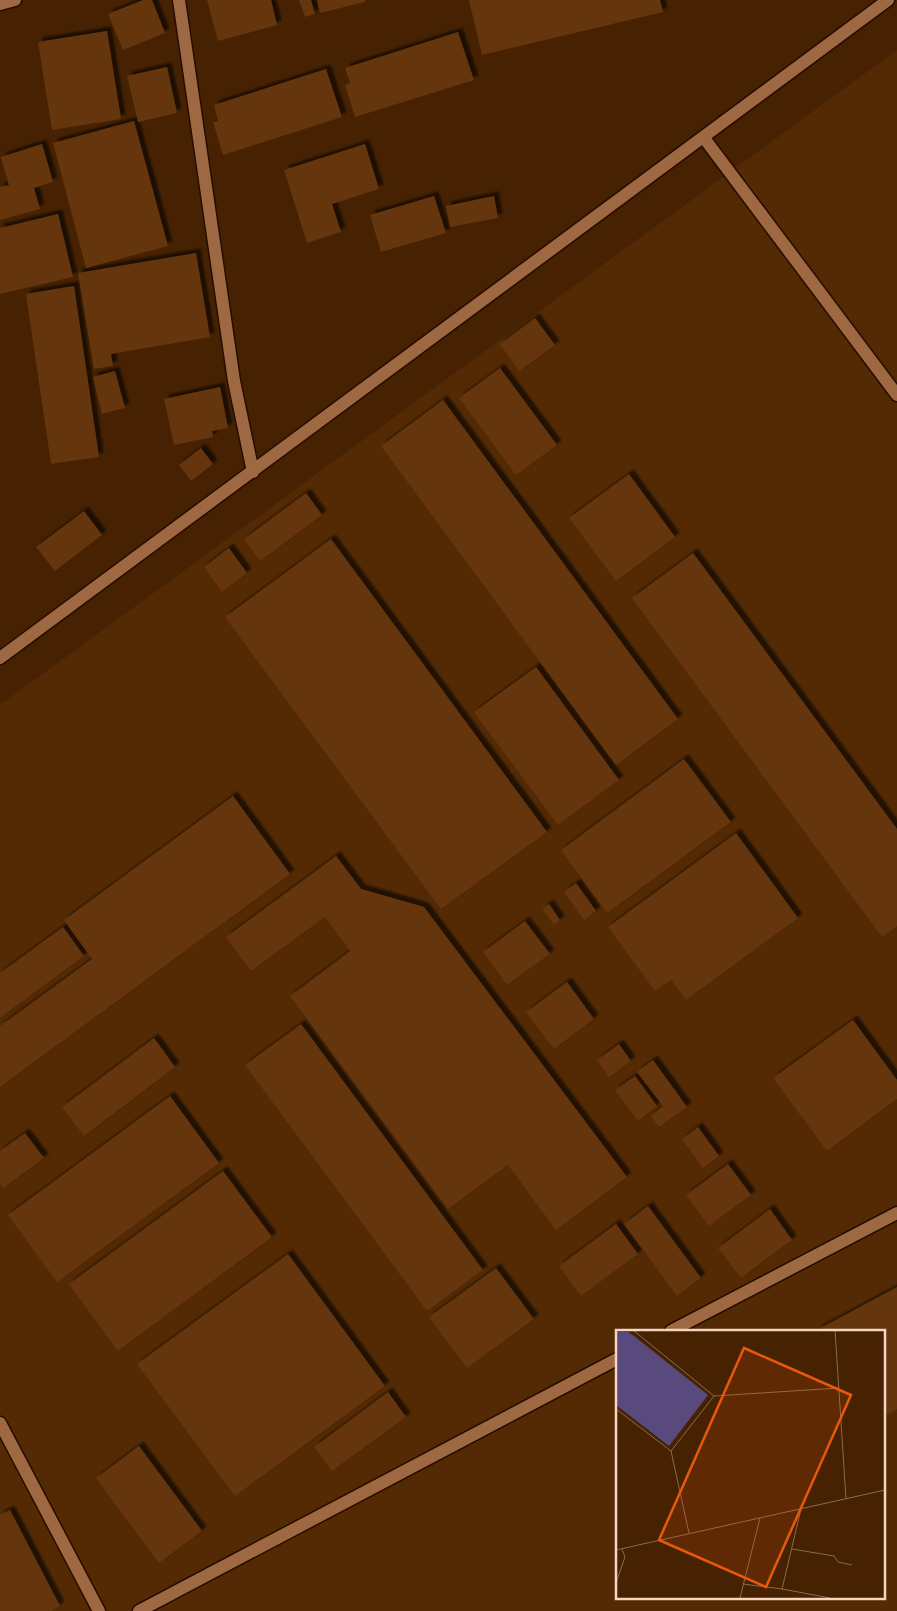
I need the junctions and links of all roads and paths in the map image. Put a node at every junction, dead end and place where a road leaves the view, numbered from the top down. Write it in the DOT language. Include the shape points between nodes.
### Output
graph roads {
  1 [pos="14,0"];
  2 [pos="179,0"];
  3 [pos="888,0"];
  4 [pos="0,4"];
  5 [pos="704,138"];
  6 [pos="897,395"];
  7 [pos="253,472"];
  8 [pos="0,658"];
  9 [pos="897,1213"];
  10 [pos="672,1330"];
  11 [pos="616,1360"];
  12 [pos="0,1423"];
  13 [pos="99,1611"];
  14 [pos="139,1611"];
  1 -- 4 [label="street"];
  2 -- 7 [label="street" via="234,382"];
  3 -- 5 [label="street"];
  5 -- 6 [label="street"];
  5 -- 7 [label="street"];
  7 -- 8 [label="street"];
  9 -- 10 [label="street"];
  11 -- 14 [label="street"];
  12 -- 13 [label="street"];
}
